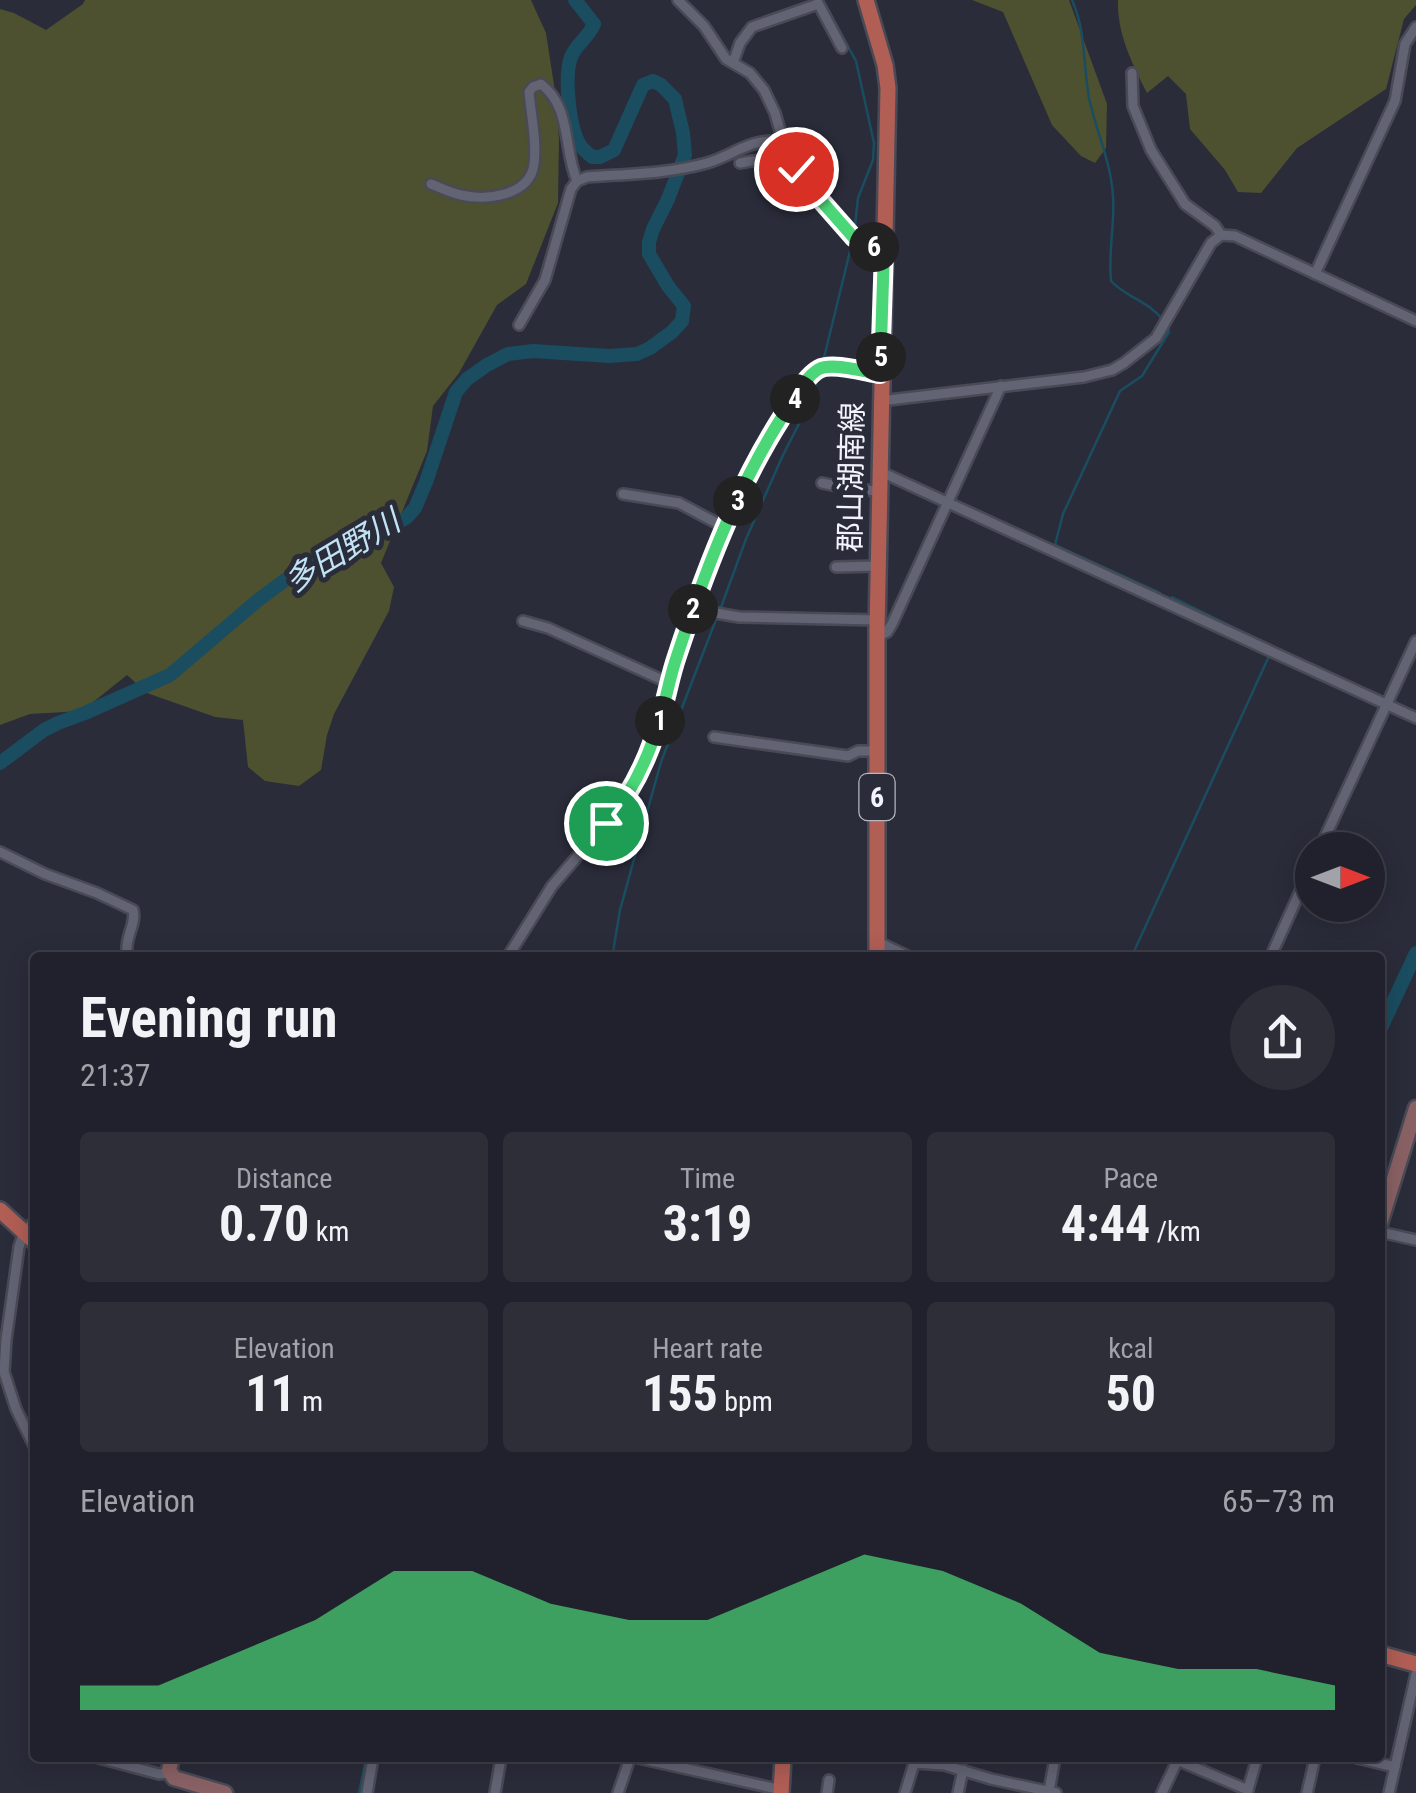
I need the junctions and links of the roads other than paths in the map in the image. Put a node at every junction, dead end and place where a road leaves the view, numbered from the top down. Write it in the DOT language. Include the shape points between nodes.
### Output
graph roads {
  1 [pos="678,0"];
  2 [pos="866,0"];
  3 [pos="818,2"];
  4 [pos="1416,27"];
  5 [pos="842,48"];
  6 [pos="733,62"];
  7 [pos="1132,73"];
  8 [pos="783,141"];
  9 [pos="740,163"];
  10 [pos="802,171"];
  11 [pos="576,181"];
  12 [pos="431,184"];
  13 [pos="1221,235"];
  14 [pos="884,250"];
  15 [pos="1314,274"];
  16 [pos="1416,321"];
  17 [pos="520,325"];
  18 [pos="880,374"];
  19 [pos="1001,386"];
  20 [pos="880,402"];
  21 [pos="879,470"];
  22 [pos="822,484"];
  23 [pos="879,490"];
  24 [pos="623,494"];
  25 [pos="949,502"];
  26 [pos="726,528"];
  27 [pos="878,566"];
  28 [pos="836,567"];
  29 [pos="696,602"];
  30 [pos="523,620"];
  31 [pos="877,629"];
  32 [pos="1416,642"];
  33 [pos="670,683"];
  34 [pos="1386,705"];
  35 [pos="1416,718"];
  36 [pos="714,737"];
  37 [pos="877,750"];
  38 [pos="1328,832"];
  39 [pos="0,852"];
  40 [pos="1295,903"];
  41 [pos="876,949"];
  42 [pos="127,952"];
  43 [pos="511,952"];
  44 [pos="1273,952"];
  45 [pos="1416,1108"];
  46 [pos="1410,1145"];
  47 [pos="1386,1178"];
  48 [pos="2,1214"];
  49 [pos="30,1231"];
  50 [pos="30,1233"];
  51 [pos="1385,1233"];
  52 [pos="1416,1240"];
  53 [pos="30,1438"];
  54 [pos="1385,1655"];
  55 [pos="1416,1664"];
  56 [pos="1416,1674"];
  57 [pos="114,1762"];
  58 [pos="372,1762"];
  59 [pos="500,1762"];
  60 [pos="629,1762"];
  61 [pos="664,1762"];
  62 [pos="783,1762"];
  63 [pos="914,1762"];
  64 [pos="928,1762"];
  65 [pos="1055,1762"];
  66 [pos="1177,1762"];
  67 [pos="1184,1762"];
  68 [pos="1256,1762"];
  69 [pos="1314,1762"];
  70 [pos="1376,1762"];
  71 [pos="171,1765"];
  72 [pos="1395,1766"];
  73 [pos="963,1770"];
  74 [pos="829,1780"];
  75 [pos="782,1791"];
  76 [pos="1052,1792"];
  77 [pos="1248,1792"];
  78 [pos="226,1793"];
  79 [pos="367,1793"];
  80 [pos="495,1793"];
  81 [pos="618,1793"];
  82 [pos="826,1793"];
  83 [pos="905,1793"];
  84 [pos="958,1793"];
  85 [pos="1162,1793"];
  86 [pos="1307,1793"];
  87 [pos="1389,1793"];
  1 -- 6 [label="street"];
  2 -- 14 [label="main road, 郡山湖南線 / 6" via="888,88"];
  3 -- 5 [label="street"];
  3 -- 6 [label="street" via="752,28"];
  4 -- 15 [label="street" via="1405,44 1395,100"];
  6 -- 8 [label="street" via="764,90"];
  7 -- 13 [label="street" via="1133,106 1151,150 1185,204"];
  8 -- 10 [label="street"];
  8 -- 11 [label="street" via="749,144 712,162 666,172"];
  9 -- 10 [label="street" via="780,162"];
  10 -- 14 [label="street" via="854,238"];
  11 -- 12 [label="street" via="565,118 542,84 529,92 534,165 525,183 496,196 466,196"];
  11 -- 17 [label="street" via="545,280"];
  13 -- 15 [label="street"];
  13 -- 19 [label="street" via="1156,338 1132,359 1084,377"];
  14 -- 18 [label="main road, 郡山湖南線 / 6"];
  15 -- 16 [label="street"];
  18 -- 20 [label="main road, 郡山湖南線 / 6"];
  18 -- 26 [label="street" via="820,368 766,442"];
  19 -- 20 [label="street"];
  19 -- 25 [label="street"];
  20 -- 21 [label="main road, 郡山湖南線 / 6"];
  21 -- 23 [label="main road, 郡山湖南線 / 6"];
  21 -- 25 [label="street"];
  22 -- 23 [label="street"];
  23 -- 27 [label="main road, 郡山湖南線 / 6"];
  24 -- 26 [label="street" via="679,503"];
  25 -- 31 [label="street" via="892,624 887,632"];
  25 -- 34 [label="street"];
  26 -- 29 [label="street"];
  27 -- 28 [label="street"];
  27 -- 31 [label="main road, 郡山湖南線 / 6"];
  29 -- 31 [label="street" via="739,618"];
  29 -- 33 [label="street"];
  30 -- 33 [label="street"];
  31 -- 37 [label="main road, 郡山湖南線 / 6"];
  32 -- 34 [label="street"];
  33 -- 43 [label="street" via="632,790 565,869"];
  34 -- 35 [label="street"];
  34 -- 38 [label="street"];
  36 -- 37 [label="street" via="848,756"];
  37 -- 41 [label="main road, 郡山湖南線 / 6"];
  39 -- 42 [label="street" via="133,910"];
  40 -- 44 [label="street"];
  45 -- 46 [label="street"];
  46 -- 47 [label="street"];
  48 -- 49 [label="main road"];
  50 -- 53 [label="street" via="19,1246 4,1372"];
  51 -- 52 [label="street"];
  54 -- 55 [label="main road"];
  56 -- 72 [label="street"];
  57 -- 71 [label="street" via="159,1774"];
  58 -- 79 [label="street"];
  59 -- 80 [label="street"];
  60 -- 81 [label="street"];
  61 -- 75 [label="street"];
  62 -- 75 [label="main road"];
  63 -- 83 [label="street"];
  64 -- 73 [label="street"];
  65 -- 76 [label="street"];
  66 -- 85 [label="street"];
  67 -- 77 [label="street"];
  68 -- 77 [label="street"];
  69 -- 86 [label="street"];
  70 -- 72 [label="street"];
  71 -- 78 [label="street" via="174,1778"];
  72 -- 87 [label="street"];
  73 -- 76 [label="street"];
  73 -- 84 [label="street"];
  74 -- 82 [label="street"];
}
